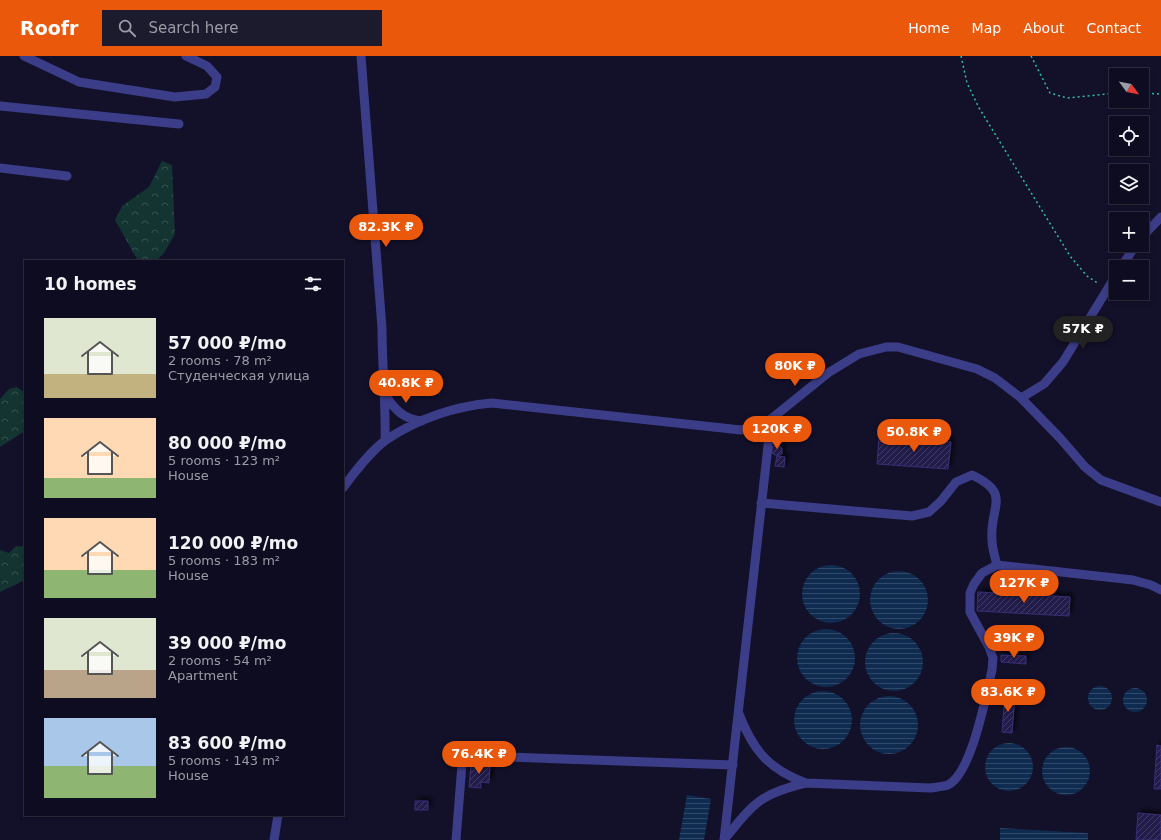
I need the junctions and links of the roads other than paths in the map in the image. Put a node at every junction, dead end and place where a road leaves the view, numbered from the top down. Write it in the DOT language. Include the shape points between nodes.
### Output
graph roads {
  1 [pos="24,56"];
  2 [pos="186,56"];
  3 [pos="360,56"];
  4 [pos="0,106"];
  5 [pos="179,124"];
  6 [pos="0,168"];
  7 [pos="67,176"];
  8 [pos="1161,217"];
  9 [pos="1149,230"];
  10 [pos="1109,287"];
  11 [pos="385,395"];
  12 [pos="1022,398"];
  13 [pos="771,419"];
  14 [pos="422,421"];
  15 [pos="385,441"];
  16 [pos="344,487"];
  17 [pos="1161,502"];
  18 [pos="761,503"];
  19 [pos="997,565"];
  20 [pos="1161,590"];
  21 [pos="738,712"];
  22 [pos="732,765"];
  23 [pos="806,783"];
  24 [pos="278,816"];
  25 [pos="274,840"];
  26 [pos="456,840"];
  27 [pos="724,840"];
  1 -- 2 [label="street" via="79,82 175,97 206,94 215,87 217,77 207,66"];
  3 -- 11 [label="street"];
  4 -- 5 [label="street"];
  6 -- 7 [label="street"];
  8 -- 9 [label="street"];
  10 -- 12 [label="street" via="1063,362 1044,384"];
  11 -- 14 [label="street" via="399,412 412,420"];
  11 -- 15 [label="street"];
  12 -- 13 [label="street" via="995,378 977,369 915,351 886,347 859,354 828,373"];
  12 -- 17 [label="street" via="1085,467 1101,480"];
  13 -- 14 [label="street" via="759,426 741,430 492,403 447,410"];
  13 -- 18 [label="street"];
  14 -- 15 [label="street"];
  15 -- 16 [label="street"];
  18 -- 19 [label="street" via="912,516 929,512 956,482 972,475 988,482 997,497 991,540"];
  18 -- 21 [label="street"];
  19 -- 20 [label="street" via="1133,580"];
  19 -- 23 [label="street" via="982,573 970,593 970,612 989,647 993,664 974,742 965,764 955,779 948,785 930,788"];
  21 -- 22 [label="street"];
  21 -- 23 [label="street" via="748,736 774,768 786,776"];
  22 -- 26 [label="street" via="476,756 467,758 462,764"];
  22 -- 27 [label="street"];
  23 -- 27 [label="street" via="766,795 748,810"];
  24 -- 25 [label="street"];
}
